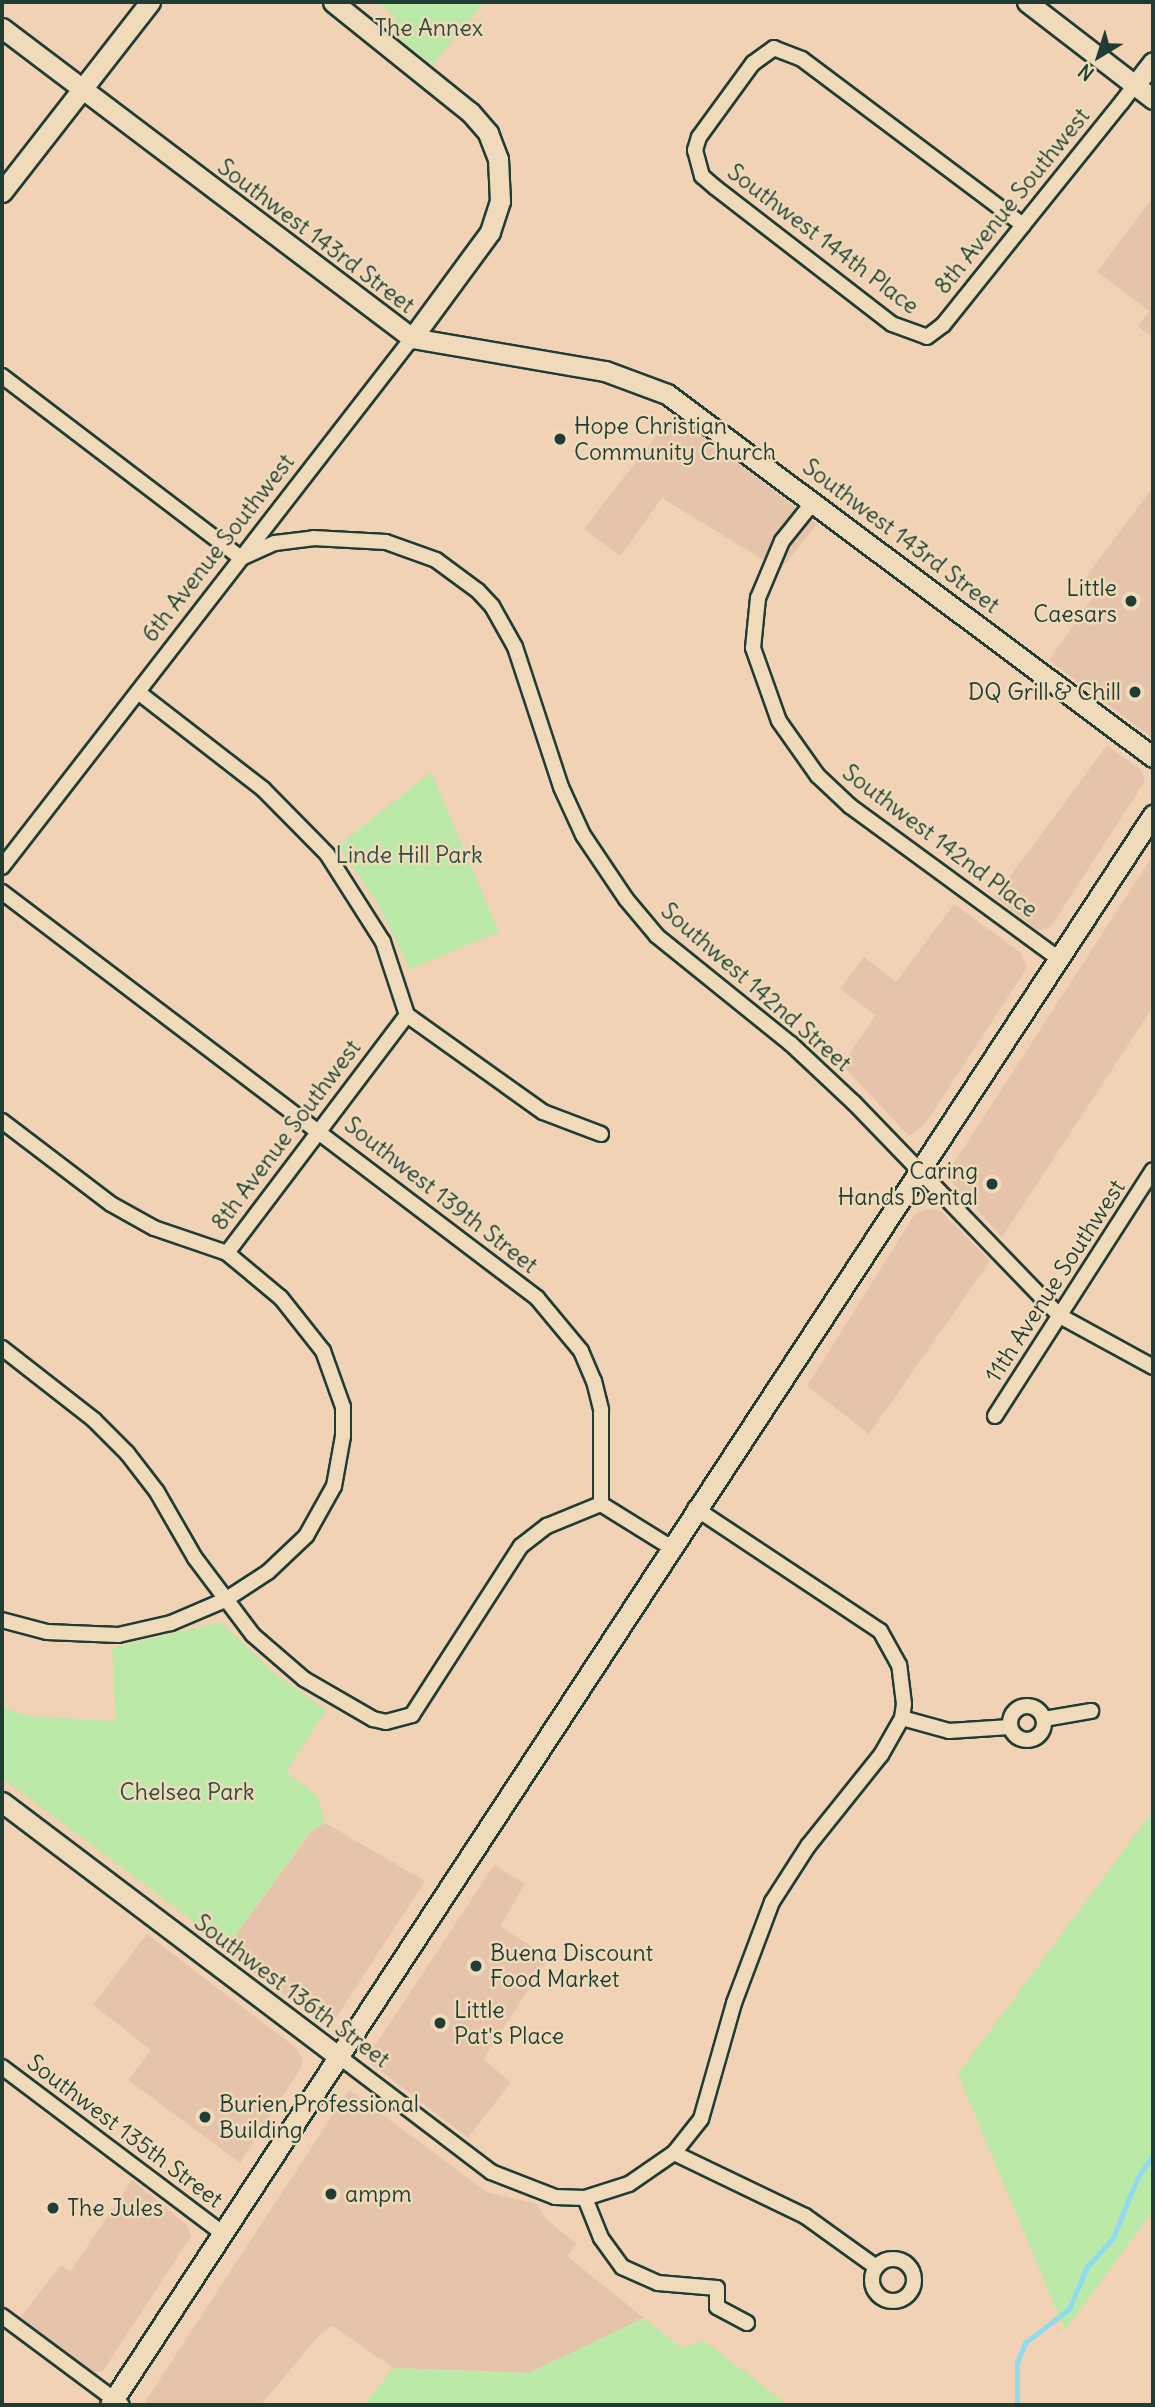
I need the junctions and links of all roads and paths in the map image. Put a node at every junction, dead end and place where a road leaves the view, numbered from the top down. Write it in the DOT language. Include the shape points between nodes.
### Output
graph roads {
  1 [pos="150,2"];
  2 [pos="333,2"];
  3 [pos="1027,2"];
  4 [pos="2,28"];
  5 [pos="1153,62"];
  6 [pos="1135,85"];
  7 [pos="81,89"];
  8 [pos="1153,99"];
  9 [pos="2,192"];
  10 [pos="1023,225"];
  11 [pos="932,335"];
  12 [pos="412,338"];
  13 [pos="2,376"];
  14 [pos="814,501"];
  15 [pos="241,558"];
  16 [pos="138,692"];
  17 [pos="1153,757"];
  18 [pos="1153,815"];
  19 [pos="2,867"];
  20 [pos="2,892"];
  21 [pos="1059,959"];
  22 [pos="407,1015"];
  23 [pos="2,1121"];
  24 [pos="319,1129"];
  25 [pos="601,1134"];
  26 [pos="920,1170"];
  27 [pos="1153,1170"];
  28 [pos="227,1253"];
  29 [pos="1060,1316"];
  30 [pos="2,1348"];
  31 [pos="1153,1367"];
  32 [pos="995,1416"];
  33 [pos="601,1504"];
  34 [pos="695,1508"];
  35 [pos="670,1547"];
  36 [pos="225,1600"];
  37 [pos="2,1620"];
  38 [pos="1091,1711"];
  39 [pos="902,1718"];
  40 [pos="1044,1719"];
  41 [pos="1010,1727"];
  42 [pos="2,1802"];
  43 [pos="337,2055"];
  44 [pos="2,2067"];
  45 [pos="674,2153"];
  46 [pos="585,2198"];
  47 [pos="221,2232"];
  48 [pos="876,2267"];
  49 [pos="2,2316"];
  50 [pos="747,2323"];
  51 [pos="111,2403"];
  1 -- 7 [label="street"];
  2 -- 12 [label="street, 6th Avenue Southwest" via="470,112 488,133 500,170 500,201 491,232"];
  3 -- 6 [label="street"];
  4 -- 7 [label="street, Southwest 143rd Street"];
  5 -- 6 [label="street, 8th Avenue Southwest"];
  6 -- 8 [label="street"];
  6 -- 10 [label="street, 8th Avenue Southwest"];
  7 -- 9 [label="street"];
  7 -- 12 [label="street, Southwest 143rd Street"];
  10 -- 11 [label="street, 8th Avenue Southwest"];
  10 -- 11 [label="street, Southwest 144th Place" via="802,59 774,48 753,63 699,137 695,163 716,188 892,324 915,335"];
  12 -- 14 [label="street, Southwest 143rd Street" via="605,370 636,380 667,394"];
  12 -- 15 [label="street, 6th Avenue Southwest"];
  13 -- 15 [label="street"];
  14 -- 17 [label="street, Southwest 143rd Street"];
  14 -- 21 [label="street, Southwest 142nd Place" via="782,541 758,598 753,648 779,721 818,776 850,806"];
  15 -- 16 [label="street, 6th Avenue Southwest"];
  15 -- 26 [label="street, Southwest 142nd Street" via="275,543 313,538 386,542 436,560 478,591 515,647 571,811 626,898 657,936 790,1044"];
  16 -- 19 [label="street, 6th Avenue Southwest"];
  16 -- 22 [label="street" via="263,789 327,855 383,942"];
  18 -- 21 [label="street"];
  20 -- 24 [label="street, Southwest 139th Street"];
  21 -- 26 [label="street"];
  22 -- 24 [label="street, 8th Avenue Southwest"];
  22 -- 25 [label="street" via="543,1112"];
  23 -- 28 [label="street" via="111,1204 154,1228"];
  24 -- 28 [label="street, 8th Avenue Southwest"];
  24 -- 33 [label="street, Southwest 139th Street" via="537,1298 562,1324 581,1351 601,1410"];
  26 -- 29 [label="street, Southwest 142nd Street"];
  26 -- 34 [label="street"];
  27 -- 29 [label="street, 11th Avenue Southwest"];
  28 -- 36 [label="street, 8th Avenue Southwest" via="281,1298 323,1351 343,1407 343,1436 334,1486 306,1536 268,1572"];
  29 -- 31 [label="street, Southwest 142nd Street"];
  29 -- 32 [label="street, 11th Avenue Southwest"];
  30 -- 36 [label="street" via="94,1420 127,1453"];
  33 -- 35 [label="street"];
  33 -- 36 [label="street" via="547,1526 521,1546 412,1715 386,1722 339,1703 269,1650"];
  34 -- 35 [label="street"];
  34 -- 39 [label="street" via="880,1631 899,1665"];
  35 -- 43 [label="street"];
  36 -- 37 [label="street, 8th Avenue Southwest" via="171,1623 118,1635 47,1632"];
  38 -- 40 [label="street"];
  39 -- 41 [label="street" via="949,1731"];
  39 -- 45 [label="street" via="881,1755 808,1846 772,1902 734,2004 708,2103"];
  40 -- 41 [label="street" via="1043,1731 1028,1740 1016,1737"];
  40 -- 41 [label="street" via="1038,1709 1026,1705 1015,1710"];
  42 -- 43 [label="street, Southwest 136th Street"];
  43 -- 46 [label="street, Southwest 136th Street" via="491,2172 532,2191"];
  43 -- 47 [label="street"];
  44 -- 47 [label="street, Southwest 135th Street"];
  45 -- 46 [label="street" via="628,2184"];
  45 -- 48 [label="street" via="805,2216"];
  46 -- 50 [label="street" via="601,2238 622,2267 658,2283 717,2288 717,2307"];
  47 -- 51 [label="street"];
  49 -- 51 [label="street"];
}
